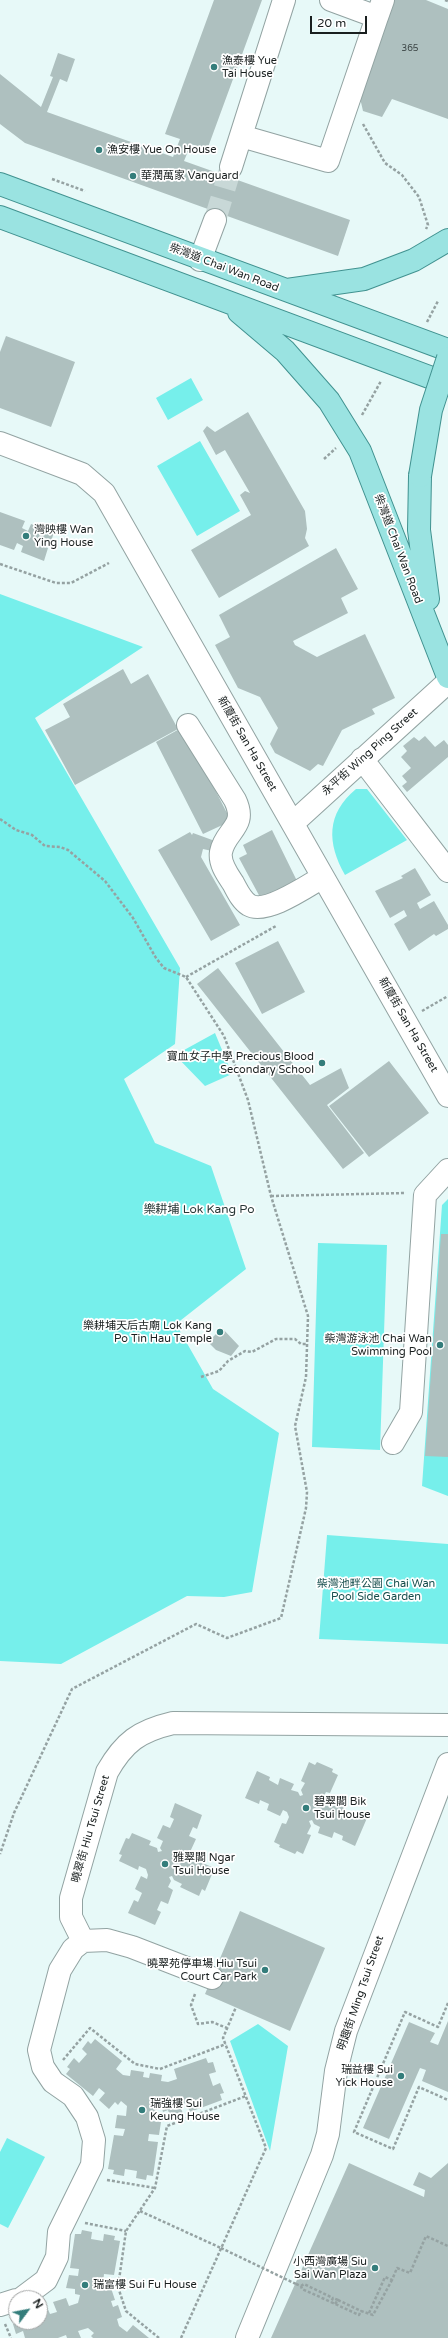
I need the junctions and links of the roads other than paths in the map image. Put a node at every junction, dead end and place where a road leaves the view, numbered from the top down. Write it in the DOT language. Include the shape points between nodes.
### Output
graph roads {
  1 [pos="284,0"];
  2 [pos="331,0"];
  3 [pos="380,8"];
  4 [pos="241,136"];
  5 [pos="231,167"];
  6 [pos="0,184"];
  7 [pos="0,217"];
  8 [pos="215,220"];
  9 [pos="448,240"];
  10 [pos="200,260"];
  11 [pos="282,290"];
  12 [pos="228,302"];
  13 [pos="448,350"];
  14 [pos="448,358"];
  15 [pos="448,384"];
  16 [pos="0,443"];
  17 [pos="441,657"];
  18 [pos="448,677"];
  19 [pos="448,682"];
  20 [pos="188,725"];
  21 [pos="362,760"];
  22 [pos="292,823"];
  23 [pos="448,871"];
  24 [pos="323,877"];
  25 [pos="448,1096"];
  26 [pos="448,1170"];
  27 [pos="393,1443"];
  28 [pos="448,1725"];
  29 [pos="448,1764"];
  30 [pos="82,1941"];
  31 [pos="207,1976"];
  32 [pos="33,2290"];
  33 [pos="247,2338"];
  1 -- 4 [label="street"];
  2 -- 3 [label="street"];
  3 -- 4 [label="street" via="328,161"];
  4 -- 5 [label="street"];
  6 -- 10 [label="main road, 柴灣道 Chai Wan Road"];
  7 -- 12 [label="main road, 柴灣道 Chai Wan Road"];
  8 -- 10 [label="street"];
  9 -- 11 [label="main road" via="414,260 364,279"];
  10 -- 11 [label="main road, 柴灣道 Chai Wan Road"];
  11 -- 13 [label="main road, 柴灣道 Chai Wan Road"];
  12 -- 15 [label="main road, 柴灣道 Chai Wan Road"];
  12 -- 17 [label="main road, 柴灣道 Chai Wan Road" via="285,351 329,401 360,451"];
  14 -- 17 [label="main road, bridge" via="428,422 420,476 419,530 422,564"];
  16 -- 22 [label="street, 新廈街 San Ha Street" via="82,474 104,493"];
  17 -- 18 [label="main road, 柴灣道 Chai Wan Road"];
  19 -- 21 [label="street, 永平街 Wing Ping Street"];
  20 -- 24 [label="street" via="239,810 236,826 220,855 224,868 244,902 255,907 269,906"];
  21 -- 22 [label="street, 永平街 Wing Ping Street"];
  21 -- 23 [label="street"];
  22 -- 24 [label="street, 新廈街 San Ha Street"];
  24 -- 25 [label="street, 新廈街 San Ha Street"];
  26 -- 27 [label="street" via="425,1195 411,1412"];
  28 -- 30 [label="street, 曉翠街 Hiu Tsui Street" via="172,1723 152,1728 133,1738 117,1754 107,1772 71,1898 71,1917"];
  29 -- 33 [label="street, 明趣街 Ming Tsui Street" via="346,2031 336,2071 328,2134 300,2226"];
  30 -- 31 [label="street" via="107,1940"];
  30 -- 32 [label="street" via="69,1954 60,1970 40,2050 43,2067 53,2082 73,2096 87,2117 94,2140 92,2165 59,2232 57,2257 46,2280"];
}
